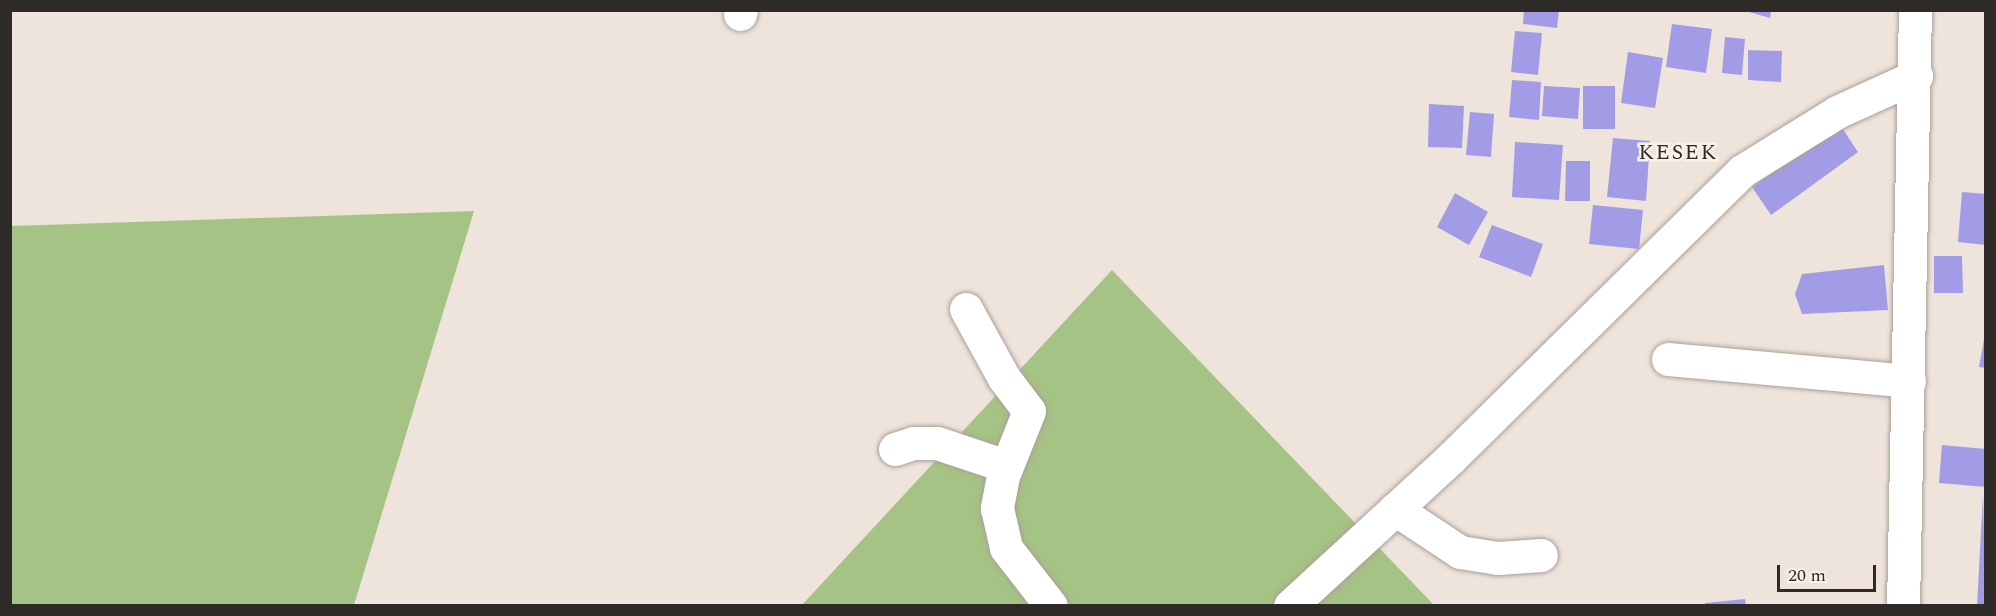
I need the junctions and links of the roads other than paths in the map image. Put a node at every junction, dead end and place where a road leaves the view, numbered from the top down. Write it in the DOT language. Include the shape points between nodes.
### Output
graph roads {
  1 [pos="1915,10"];
  2 [pos="1916,76"];
  3 [pos="966,309"];
  4 [pos="1668,359"];
  5 [pos="1909,381"];
  6 [pos="896,449"];
  7 [pos="1006,466"];
  8 [pos="1395,509"];
  9 [pos="1541,555"];
  10 [pos="1051,606"];
  11 [pos="1290,606"];
  12 [pos="1903,606"];
  1 -- 2 [label="street"];
  2 -- 5 [label="street"];
  2 -- 8 [label="street" via="1836,112 1742,171"];
  3 -- 7 [label="street" via="1004,378 1029,411"];
  4 -- 5 [label="street"];
  5 -- 12 [label="street"];
  6 -- 7 [label="street" via="913,443 937,443"];
  7 -- 10 [label="street" via="999,488 999,529 1014,561"];
  8 -- 9 [label="street" via="1460,552 1498,558"];
  8 -- 11 [label="street"];
}
